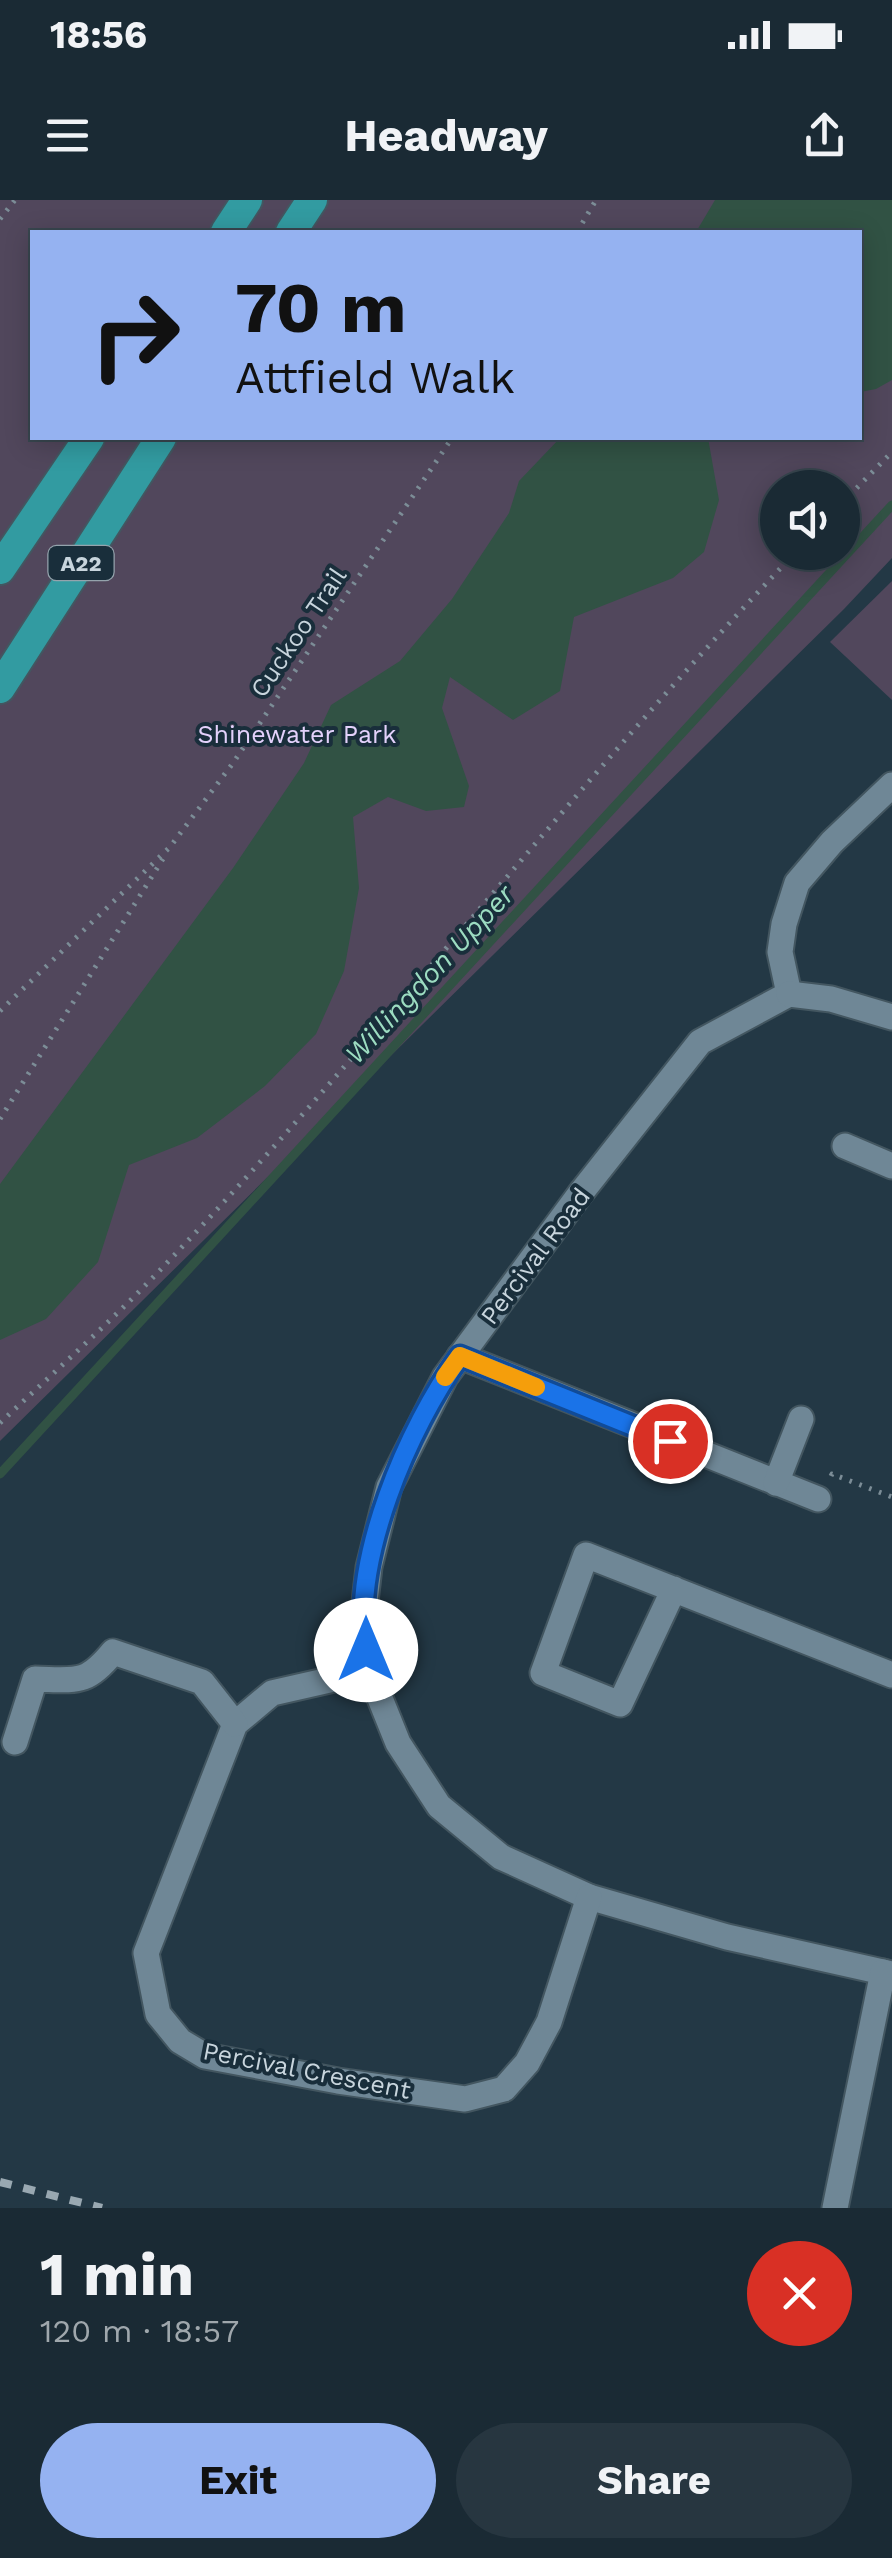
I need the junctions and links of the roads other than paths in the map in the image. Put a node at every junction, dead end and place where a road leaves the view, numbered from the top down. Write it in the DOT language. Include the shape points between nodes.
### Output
graph roads {
  1 [pos="247,200"];
  2 [pos="312,200"];
  3 [pos="227,230"];
  4 [pos="293,230"];
  5 [pos="88,440"];
  6 [pos="160,440"];
  7 [pos="0,569"];
  8 [pos="0,688"];
  9 [pos="890,793"];
  10 [pos="790,994"];
  11 [pos="892,1017"];
  12 [pos="845,1146"];
  13 [pos="892,1166"];
  14 [pos="460,1356"];
  15 [pos="801,1420"];
  16 [pos="776,1483"];
  17 [pos="818,1499"];
  18 [pos="674,1589"];
  19 [pos="369,1671"];
  20 [pos="892,1674"];
  21 [pos="235,1724"];
  22 [pos="15,1742"];
  23 [pos="590,1896"];
  24 [pos="887,1973"];
  25 [pos="835,2208"];
  1 -- 3 [label="highway"];
  2 -- 4 [label="highway"];
  5 -- 7 [label="highway, A22"];
  6 -- 8 [label="highway, A22"];
  9 -- 10 [label="street" via="832,842 797,884 780,952"];
  10 -- 11 [label="street"];
  10 -- 14 [label="street, Percival Road" via="700,1042"];
  12 -- 13 [label="street"];
  14 -- 16 [label="street"];
  14 -- 19 [label="street, Percival Road" via="389,1486 362,1628"];
  15 -- 16 [label="street"];
  16 -- 17 [label="street"];
  18 -- 18 [label="street" via="586,1555 544,1673 620,1704"];
  18 -- 20 [label="street"];
  19 -- 21 [label="street, Percival Crescent" via="272,1693"];
  19 -- 23 [label="street, Percival Road" via="398,1743 439,1806 502,1857"];
  21 -- 22 [label="street" via="202,1682 114,1652 94,1675 35,1679"];
  21 -- 23 [label="street, Percival Crescent" via="146,1953 158,2014 180,2041 205,2056 465,2099 504,2089 549,2022"];
  23 -- 24 [label="street, Percival Road"];
  24 -- 25 [label="street"];
}
